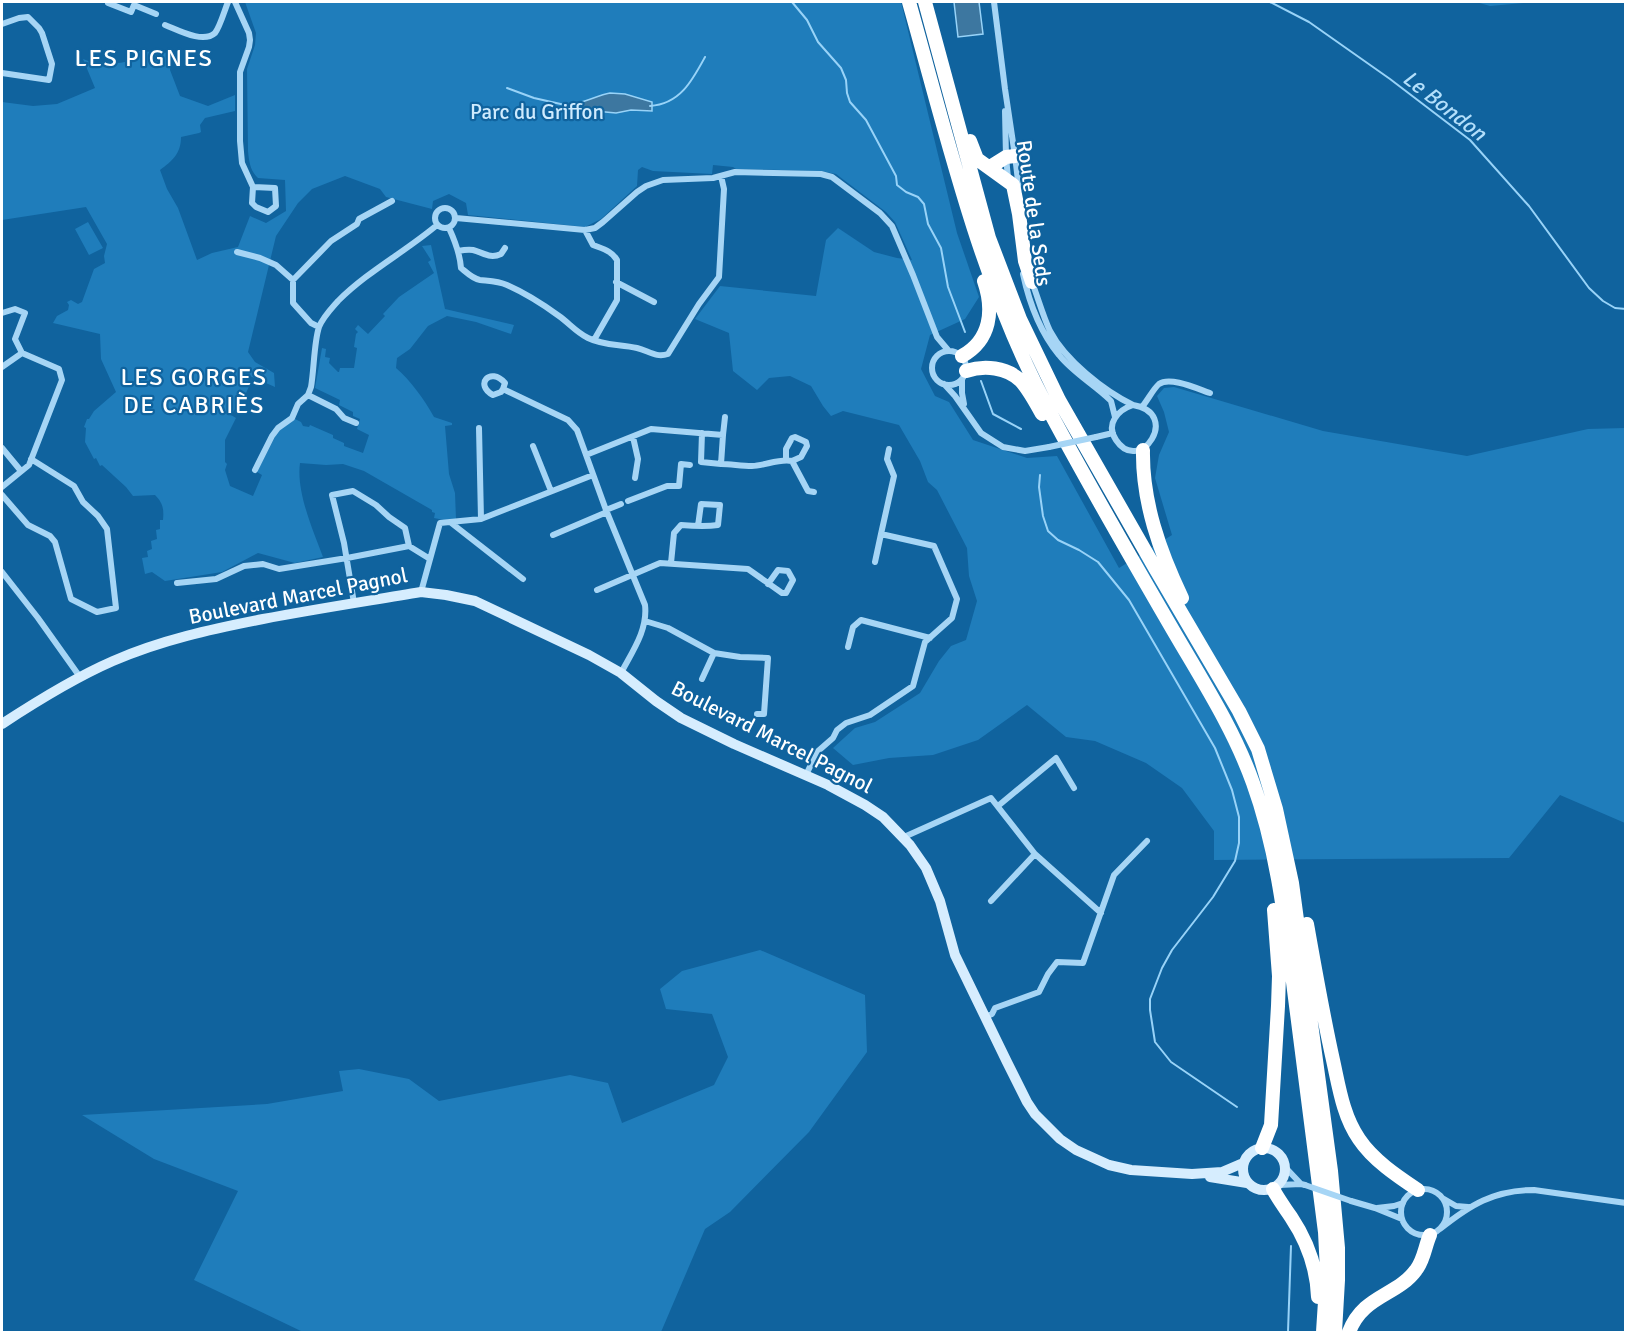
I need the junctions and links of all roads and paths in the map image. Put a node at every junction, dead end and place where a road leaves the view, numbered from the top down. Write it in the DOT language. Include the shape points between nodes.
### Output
graph roads {
  1 [pos="228,2"];
  2 [pos="235,2"];
  3 [pos="909,2"];
  4 [pos="926,2"];
  5 [pos="994,2"];
  6 [pos="108,3"];
  7 [pos="156,14"];
  8 [pos="2,24"];
  9 [pos="165,25"];
  10 [pos="2,73"];
  11 [pos="1011,157"];
  12 [pos="990,167"];
  13 [pos="721,176"];
  14 [pos="1009,181"];
  15 [pos="253,187"];
  16 [pos="392,201"];
  17 [pos="456,218"];
  18 [pos="437,225"];
  19 [pos="449,228"];
  20 [pos="585,230"];
  21 [pos="505,248"];
  22 [pos="458,251"];
  23 [pos="237,252"];
  24 [pos="293,280"];
  25 [pos="616,282"];
  26 [pos="1032,282"];
  27 [pos="654,302"];
  28 [pos="2,313"];
  29 [pos="319,327"];
  30 [pos="937,337"];
  31 [pos="594,340"];
  32 [pos="948,350"];
  33 [pos="22,353"];
  34 [pos="962,356"];
  35 [pos="934,358"];
  36 [pos="2,367"];
  37 [pos="964,375"];
  38 [pos="944,384"];
  39 [pos="503,389"];
  40 [pos="1210,393"];
  41 [pos="308,395"];
  42 [pos="1133,405"];
  43 [pos="1142,407"];
  44 [pos="964,408"];
  45 [pos="725,417"];
  46 [pos="1114,417"];
  47 [pos="356,423"];
  48 [pos="479,428"];
  49 [pos="702,433"];
  50 [pos="1113,433"];
  51 [pos="723,435"];
  52 [pos="633,436"];
  53 [pos="533,446"];
  54 [pos="2,448"];
  55 [pos="889,449"];
  56 [pos="1143,450"];
  57 [pos="586,455"];
  58 [pos="31,459"];
  59 [pos="696,464"];
  60 [pos="721,464"];
  61 [pos="255,470"];
  62 [pos="21,471"];
  63 [pos="592,475"];
  64 [pos="635,478"];
  65 [pos="2,487"];
  66 [pos="551,491"];
  67 [pos="814,492"];
  68 [pos="2,495"];
  69 [pos="606,511"];
  70 [pos="482,519"];
  71 [pos="450,522"];
  72 [pos="698,526"];
  73 [pos="1114,527"];
  74 [pos="881,534"];
  75 [pos="553,535"];
  76 [pos="409,546"];
  77 [pos="347,558"];
  78 [pos="430,559"];
  79 [pos="875,562"];
  80 [pos="671,563"];
  81 [pos="633,574"];
  82 [pos="3,577"];
  83 [pos="523,579"];
  84 [pos="177,583"];
  85 [pos="768,584"];
  86 [pos="597,590"];
  87 [pos="421,592"];
  88 [pos="354,603"];
  89 [pos="645,621"];
  90 [pos="930,638"];
  91 [pos="848,647"];
  92 [pos="714,653"];
  93 [pos="621,673"];
  94 [pos="80,676"];
  95 [pos="702,679"];
  96 [pos="1221,679"];
  97 [pos="757,714"];
  98 [pos="2,724"];
  99 [pos="806,775"];
  100 [pos="1252,780"];
  101 [pos="1074,788"];
  102 [pos="998,806"];
  103 [pos="1276,809"];
  104 [pos="903,837"];
  105 [pos="1147,840"];
  106 [pos="1035,854"];
  107 [pos="991,901"];
  108 [pos="1101,913"];
  109 [pos="995,1008"];
  110 [pos="982,1012"];
  111 [pos="1262,1148"];
  112 [pos="1243,1163"];
  113 [pos="1285,1167"];
  114 [pos="1192,1174"];
  115 [pos="1247,1183"];
  116 [pos="1303,1184"];
  117 [pos="1276,1187"];
  118 [pos="1418,1190"];
  119 [pos="1443,1198"];
  120 [pos="1403,1203"];
  121 [pos="1626,1203"];
  122 [pos="1469,1207"];
  123 [pos="1375,1208"];
  124 [pos="1402,1219"];
  125 [pos="1435,1232"];
  126 [pos="1316,1332"];
  127 [pos="1323,1332"];
  128 [pos="1335,1332"];
  129 [pos="1349,1332"];
  1 -- 9 [label="street" via="216,32 208,37"];
  2 -- 15 [label="street" via="250,40 240,72 240,141 242,163"];
  3 -- 34 [label="highway" via="957,198 989,294 990,311 982,338"];
  3 -- 73 [label="highway" via="974,231 1009,326 1043,398"];
  4 -- 12 [label="highway" via="974,153"];
  4 -- 96 [label="highway" via="989,238 1020,319 1059,400"];
  5 -- 11 [label="street, Route de la Seds"];
  6 -- 7 [label="street" via="131,12 134,5"];
  8 -- 10 [label="street" via="28,17 42,33 52,64 49,80"];
  11 -- 12 [label="highway"];
  11 -- 14 [label="street, Route de la Seds"];
  11 -- 26 [label="street, Route de la Seds"];
  12 -- 14 [label="highway"];
  13 -- 20 [label="street" via="663,180 646,186 595,228"];
  13 -- 30 [label="street" via="735,172 821,174 832,177 869,204 892,226"];
  13 -- 31 [label="street" via="724,189 719,277 668,354 658,356"];
  14 -- 26 [label="highway" via="1015,192"];
  14 -- 46 [label="street, Route de la Seds" via="1025,284 1032,305 1059,355 1112,400"];
  15 -- 15 [label="street" via="252,203 256,207 268,212 276,207 275,188"];
  16 -- 24 [label="street" via="331,241"];
  17 -- 18 [label="street" via="451,210 442,208 435,213"];
  17 -- 19 [label="street"];
  17 -- 20 [label="street"];
  18 -- 19 [label="street"];
  18 -- 29 [label="street" via="368,274 326,314"];
  19 -- 22 [label="street"];
  20 -- 25 [label="street" via="593,245 609,251 617,260"];
  21 -- 22 [label="street" via="501,254 492,256"];
  22 -- 31 [label="street" via="460,268 468,274 508,285"];
  23 -- 24 [label="street" via="276,265"];
  24 -- 29 [label="street" via="293,303"];
  25 -- 27 [label="street"];
  25 -- 31 [label="street" via="617,300"];
  26 -- 42 [label="street, Route de la Seds" via="1050,331 1064,351 1096,380"];
  28 -- 33 [label="street" via="15,309 24,313 15,339"];
  29 -- 41 [label="street"];
  30 -- 32 [label="street"];
  30 -- 35 [label="street"];
  32 -- 34 [label="street"];
  32 -- 35 [label="street"];
  33 -- 36 [label="street"];
  33 -- 58 [label="street" via="59,369 63,380"];
  34 -- 37 [label="street"];
  35 -- 38 [label="street" via="932,374"];
  37 -- 38 [label="street" via="955,384"];
  37 -- 44 [label="street"];
  37 -- 73 [label="highway" via="977,368 992,368 1020,380 1076,474"];
  38 -- 44 [label="street"];
  39 -- 57 [label="street" via="568,420 577,430"];
  40 -- 43 [label="street" via="1166,381 1159,384"];
  41 -- 47 [label="street"];
  41 -- 61 [label="street" via="298,404 292,418 272,436"];
  42 -- 43 [label="street"];
  42 -- 46 [label="street"];
  43 -- 56 [label="street" via="1151,413 1156,424 1155,434"];
  44 -- 50 [label="street, bridge" via="981,433 1003,447 1025,451"];
  45 -- 51 [label="street"];
  46 -- 50 [label="street"];
  48 -- 70 [label="street"];
  49 -- 51 [label="street"];
  49 -- 52 [label="street" via="651,429"];
  49 -- 59 [label="street"];
  50 -- 56 [label="street" via="1124,448 1132,452"];
  51 -- 60 [label="street"];
  52 -- 57 [label="street"];
  52 -- 64 [label="street" via="638,459"];
  53 -- 66 [label="street"];
  54 -- 62 [label="street"];
  55 -- 74 [label="street" via="887,459 894,476"];
  56 -- 96 [label="highway" via="1146,494 1154,528 1171,574"];
  57 -- 63 [label="street"];
  58 -- 62 [label="street"];
  58 -- 68 [label="street" via="74,486 107,529 116,608 97,612 71,599 55,542 28,525"];
  59 -- 60 [label="street"];
  59 -- 69 [label="street" via="681,464 679,486 668,486"];
  60 -- 67 [label="street" via="751,466 789,461 807,491"];
  62 -- 65 [label="street"];
  63 -- 66 [label="street"];
  63 -- 69 [label="street"];
  66 -- 70 [label="street"];
  69 -- 75 [label="street"];
  69 -- 81 [label="street"];
  70 -- 71 [label="street"];
  71 -- 78 [label="street" via="440,523"];
  71 -- 83 [label="street"];
  72 -- 72 [label="street" via="718,525 720,505 700,504"];
  72 -- 80 [label="street" via="681,525 674,533"];
  73 -- 100 [label="highway" via="1230,728"];
  74 -- 79 [label="street"];
  74 -- 90 [label="street" via="934,546 938,553 957,599 952,618"];
  76 -- 77 [label="street"];
  76 -- 77 [label="street" via="405,528 376,505 353,491 332,495"];
  76 -- 78 [label="street"];
  77 -- 84 [label="street" via="279,569 263,564 244,566 216,579"];
  77 -- 88 [label="street"];
  78 -- 87 [label="street"];
  80 -- 81 [label="street" via="660,563"];
  80 -- 85 [label="street" via="748,569"];
  81 -- 86 [label="street"];
  81 -- 89 [label="street" via="645,605"];
  82 -- 94 [label="street"];
  87 -- 88 [label="street, Boulevard Marcel Pagnol"];
  87 -- 93 [label="street, Boulevard Marcel Pagnol" via="475,602 590,654"];
  88 -- 94 [label="street, Boulevard Marcel Pagnol" via="161,643"];
  89 -- 92 [label="street" via="668,628"];
  89 -- 93 [label="street"];
  90 -- 91 [label="street" via="861,620 853,627"];
  90 -- 99 [label="street" via="925,642 913,686 870,715 837,730 817,752"];
  92 -- 95 [label="street"];
  92 -- 97 [label="street" via="768,658 764,714"];
  93 -- 99 [label="street, Boulevard Marcel Pagnol" via="681,717"];
  94 -- 98 [label="street, Boulevard Marcel Pagnol"];
  96 -- 103 [label="highway" via="1258,749"];
  99 -- 104 [label="street, Boulevard Marcel Pagnol" via="867,806"];
  100 -- 111 [label="highway" via="1271,874 1279,976 1271,1125"];
  100 -- 127 [label="highway" via="1266,819 1276,869 1320,1189 1327,1271"];
  101 -- 102 [label="street" via="1056,758"];
  102 -- 104 [label="street" via="991,798"];
  102 -- 106 [label="street"];
  103 -- 118 [label="highway" via="1299,882 1346,1113 1368,1151"];
  103 -- 128 [label="highway" via="1292,883 1332,1171 1338,1248"];
  104 -- 110 [label="street, Boulevard Marcel Pagnol" via="936,889 955,955"];
  105 -- 108 [label="street" via="1114,875"];
  106 -- 107 [label="street"];
  106 -- 108 [label="street"];
  108 -- 109 [label="street" via="1083,963 1057,962 1039,992"];
  109 -- 110 [label="street" via="992,1014"];
  109 -- 110 [label="street" via="987,1004"];
  110 -- 114 [label="street, Boulevard Marcel Pagnol" via="1027,1102 1060,1139 1109,1165"];
  111 -- 112 [label="street" via="1250,1153"];
  111 -- 113 [label="street" via="1280,1155"];
  112 -- 114 [label="street, Boulevard Marcel Pagnol" via="1222,1172"];
  112 -- 115 [label="street"];
  113 -- 116 [label="street"];
  113 -- 117 [label="street"];
  114 -- 115 [label="street, Boulevard Marcel Pagnol"];
  115 -- 117 [label="street" via="1260,1191"];
  116 -- 117 [label="street"];
  116 -- 123 [label="street, bridge"];
  117 -- 126 [label="highway" via="1316,1272"];
  118 -- 119 [label="street" via="1432,1190"];
  118 -- 120 [label="street"];
  119 -- 122 [label="street" via="1456,1206"];
  119 -- 125 [label="street" via="1448,1215"];
  120 -- 123 [label="street"];
  120 -- 124 [label="street"];
  121 -- 122 [label="street" via="1520,1190"];
  122 -- 125 [label="street"];
  123 -- 124 [label="street"];
  124 -- 125 [label="street" via="1416,1234"];
  125 -- 129 [label="highway" via="1417,1269 1361,1312"];
}
